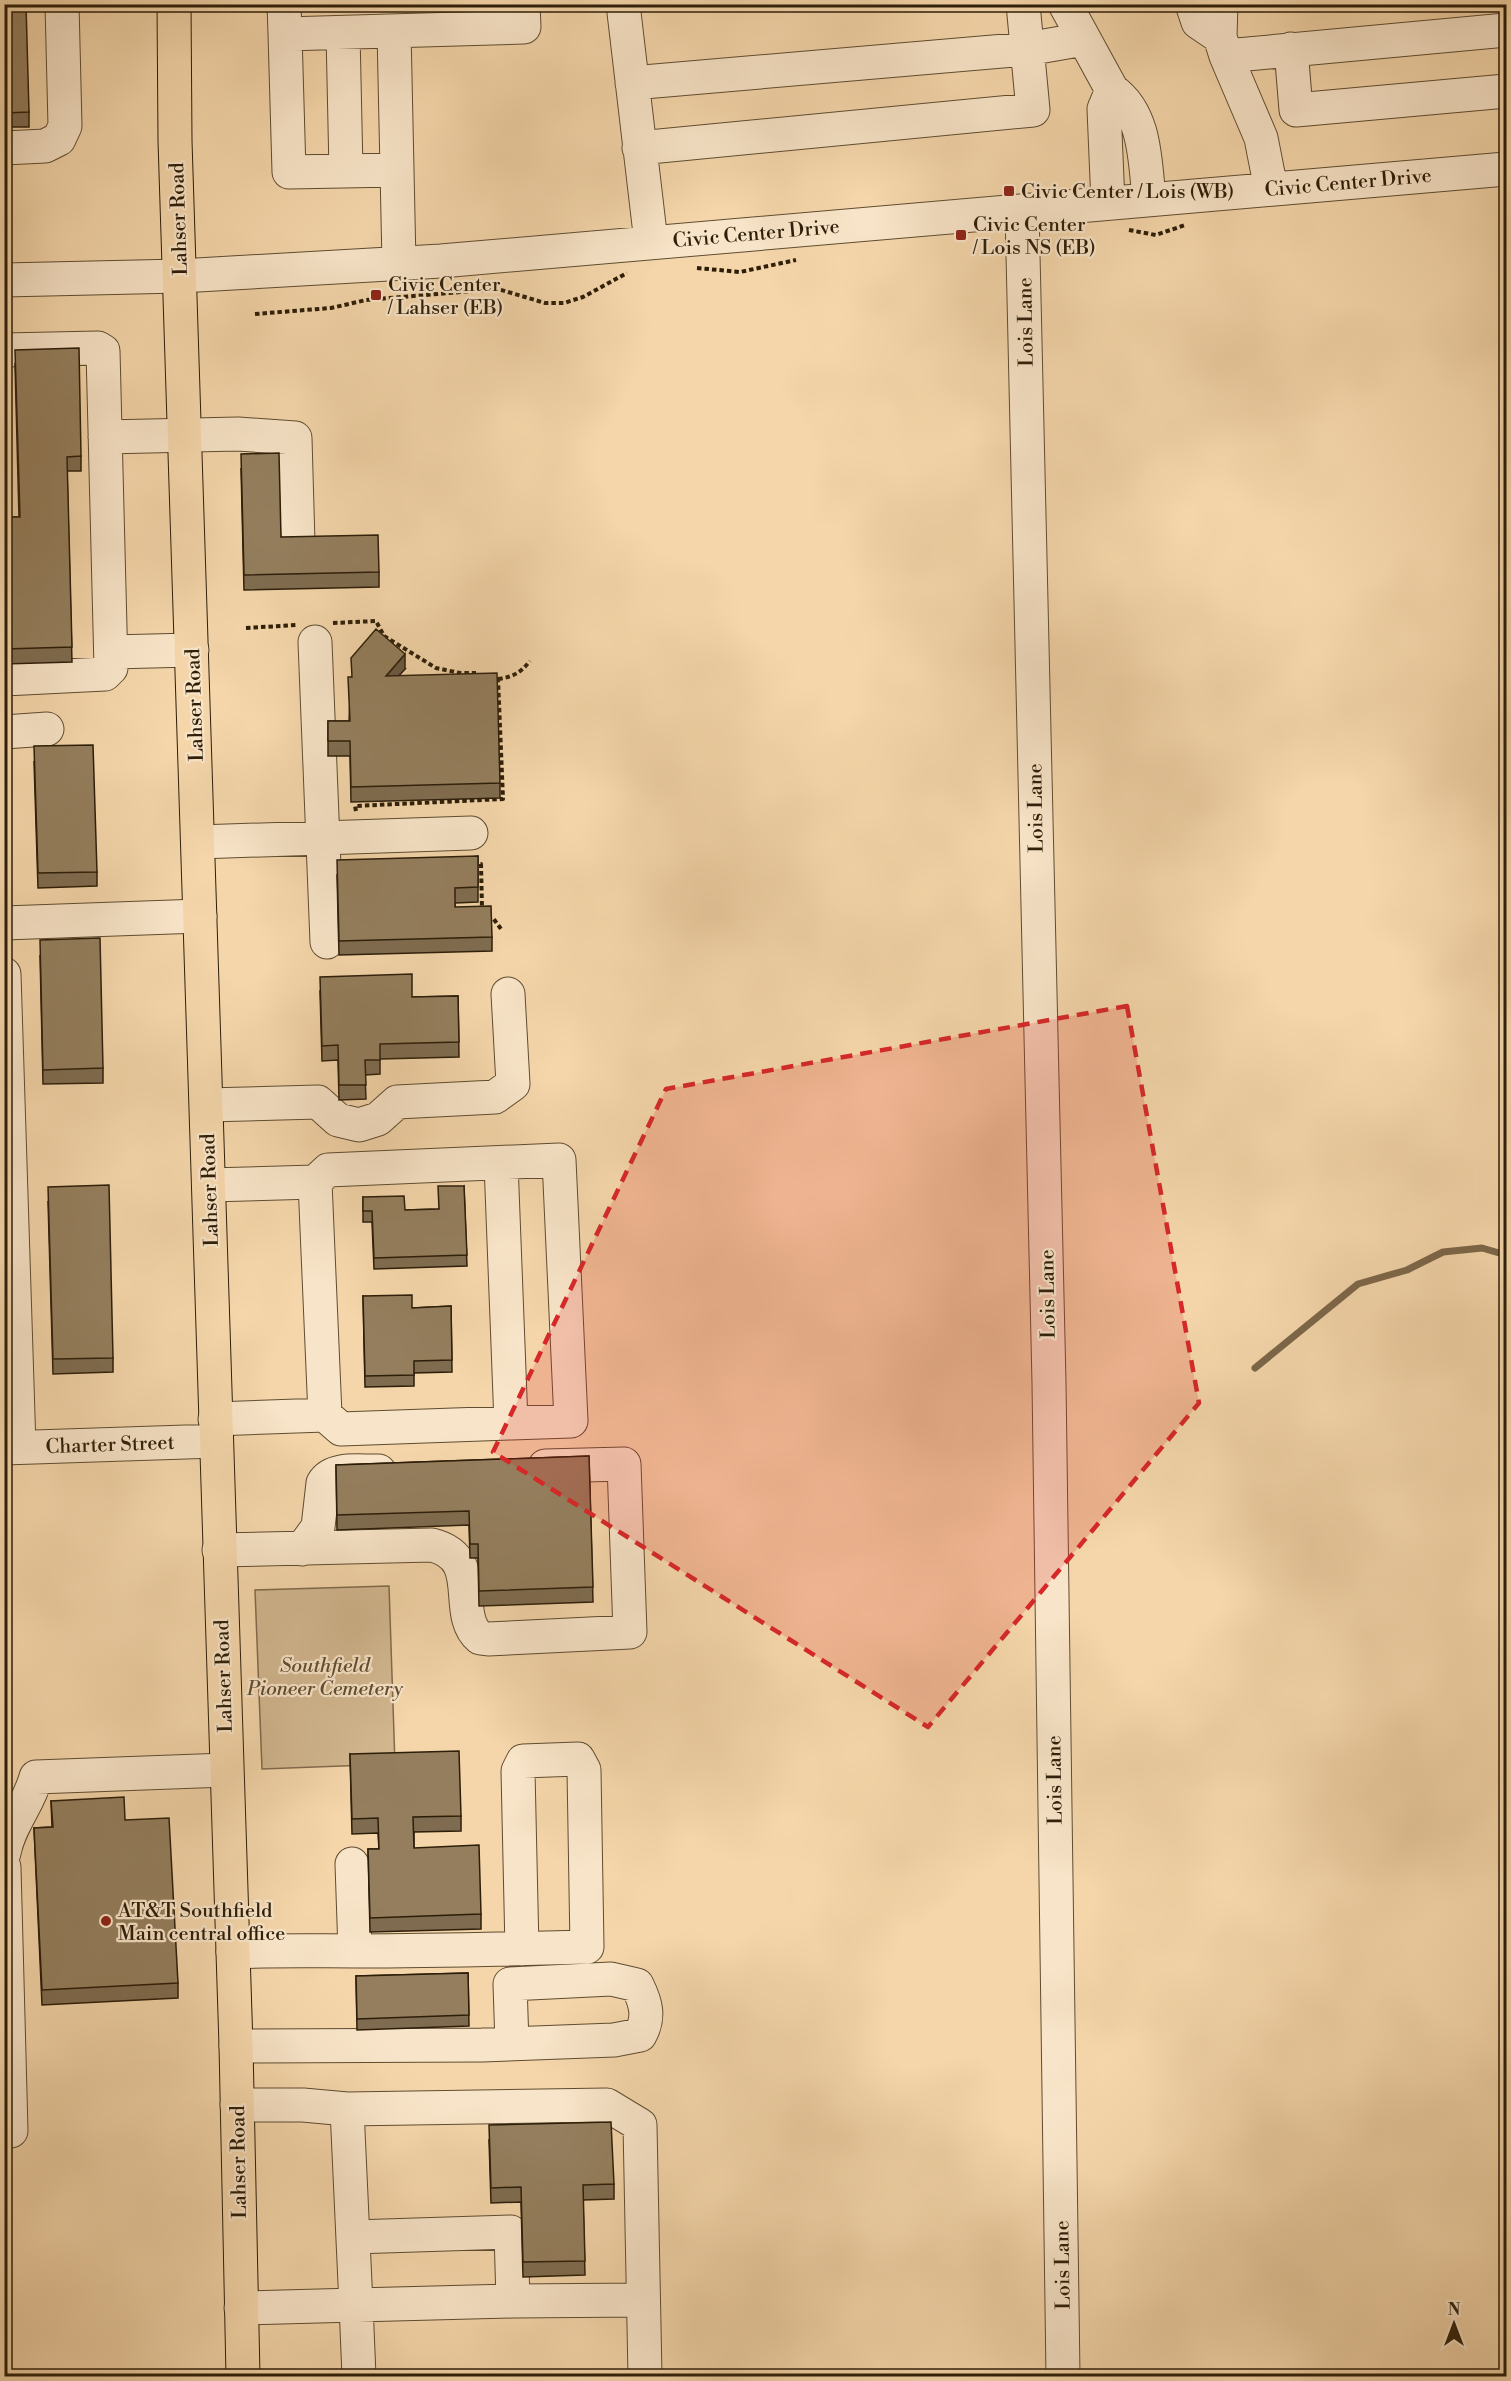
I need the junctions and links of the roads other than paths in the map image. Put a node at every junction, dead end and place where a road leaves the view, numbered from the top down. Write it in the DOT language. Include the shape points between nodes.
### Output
graph roads {
  1 [pos="62,4"];
  2 [pos="174,4"];
  3 [pos="523,4"];
  4 [pos="623,4"];
  5 [pos="1023,4"];
  6 [pos="1065,4"];
  7 [pos="1192,4"];
  8 [pos="1221,4"];
  9 [pos="469,17"];
  10 [pos="284,19"];
  11 [pos="330,23"];
  12 [pos="1506,30"];
  13 [pos="394,31"];
  14 [pos="1084,39"];
  15 [pos="1223,46"];
  16 [pos="1027,49"];
  17 [pos="1291,49"];
  18 [pos="632,83"];
  19 [pos="1112,90"];
  20 [pos="1506,91"];
  21 [pos="4,148"];
  22 [pos="639,148"];
  23 [pos="1506,169"];
  24 [pos="397,170"];
  25 [pos="346,171"];
  26 [pos="1270,189"];
  27 [pos="1149,199"];
  28 [pos="1108,203"];
  29 [pos="1022,211"];
  30 [pos="651,242"];
  31 [pos="399,263"];
  32 [pos="180,276"];
  33 [pos="4,280"];
  34 [pos="4,350"];
  35 [pos="184,434"];
  36 [pos="105,437"];
  37 [pos="298,543"];
  38 [pos="316,630"];
  39 [pos="192,650"];
  40 [pos="111,652"];
  41 [pos="4,679"];
  42 [pos="47,729"];
  43 [pos="4,732"];
  44 [pos="323,838"];
  45 [pos="198,842"];
  46 [pos="470,849"];
  47 [pos="200,916"];
  48 [pos="4,923"];
  49 [pos="327,942"];
  50 [pos="4,974"];
  51 [pos="508,994"];
  52 [pos="341,1097"];
  53 [pos="397,1102"];
  54 [pos="207,1105"];
  55 [pos="501,1163"];
  56 [pos="315,1182"];
  57 [pos="209,1185"];
  58 [pos="325,1415"];
  59 [pos="511,1423"];
  60 [pos="216,1430"];
  61 [pos="12,1447"];
  62 [pos="517,1467"];
  63 [pos="410,1470"];
  64 [pos="302,1548"];
  65 [pos="219,1550"];
  66 [pos="226,1770"];
  67 [pos="4,1853"];
  68 [pos="352,1864"];
  69 [pos="4,1867"];
  70 [pos="522,1949"];
  71 [pos="355,1951"];
  72 [pos="233,1952"];
  73 [pos="512,2044"];
  74 [pos="236,2046"];
  75 [pos="237,2105"];
  76 [pos="347,2109"];
  77 [pos="11,2131"];
  78 [pos="353,2236"];
  79 [pos="642,2300"];
  80 [pos="513,2301"];
  81 [pos="356,2305"];
  82 [pos="241,2308"];
  83 [pos="243,2376"];
  84 [pos="359,2376"];
  85 [pos="645,2376"];
  86 [pos="1063,2376"];
  1 -- 21 [label="street" via="65,126 59,139 45,146"];
  2 -- 32 [label="main road, Lahser Road"];
  3 -- 9 [label="street" via="524,27"];
  4 -- 18 [label="street"];
  5 -- 16 [label="street"];
  6 -- 14 [label="street"];
  7 -- 15 [label="street" via="1198,22"];
  8 -- 15 [label="street"];
  9 -- 13 [label="street"];
  10 -- 11 [label="street"];
  10 -- 25 [label="street" via="289,172"];
  11 -- 13 [label="street"];
  11 -- 25 [label="street"];
  12 -- 17 [label="street"];
  13 -- 24 [label="street"];
  14 -- 16 [label="street"];
  14 -- 19 [label="street"];
  15 -- 17 [label="street"];
  15 -- 26 [label="street" via="1261,138"];
  16 -- 18 [label="street"];
  16 -- 22 [label="street" via="1034,110"];
  17 -- 20 [label="street" via="1296,110"];
  18 -- 22 [label="street"];
  19 -- 27 [label="street" via="1134,115"];
  19 -- 28 [label="street" via="1104,109"];
  22 -- 30 [label="street"];
  23 -- 26 [label="street, Civic Center Drive"];
  24 -- 25 [label="street"];
  24 -- 31 [label="street"];
  26 -- 27 [label="street, Civic Center Drive"];
  27 -- 28 [label="street, Civic Center Drive"];
  28 -- 29 [label="street, Civic Center Drive"];
  29 -- 30 [label="street, Civic Center Drive"];
  29 -- 86 [label="street, Lois Lane" via="1049,1383"];
  30 -- 31 [label="street, Civic Center Drive"];
  31 -- 32 [label="street, Civic Center Drive"];
  32 -- 33 [label="street, Civic Center Drive"];
  32 -- 35 [label="main road, Lahser Road"];
  34 -- 36 [label="street" via="103,351"];
  35 -- 36 [label="street"];
  35 -- 37 [label="street" via="295,438"];
  35 -- 39 [label="main road, Lahser Road"];
  36 -- 40 [label="street"];
  38 -- 44 [label="street"];
  39 -- 40 [label="street"];
  39 -- 45 [label="main road, Lahser Road"];
  40 -- 41 [label="street" via="111,668 105,674"];
  42 -- 43 [label="street"];
  44 -- 45 [label="street"];
  44 -- 46 [label="street"];
  44 -- 49 [label="street"];
  45 -- 47 [label="main road, Lahser Road"];
  47 -- 48 [label="street"];
  47 -- 54 [label="main road, Lahser Road"];
  50 -- 61 [label="street"];
  51 -- 53 [label="street" via="513,1084 495,1097"];
  52 -- 53 [label="street" via="379,1095"];
  52 -- 53 [label="street" via="338,1120 359,1125 378,1119"];
  52 -- 54 [label="street"];
  54 -- 57 [label="main road, Lahser Road"];
  55 -- 56 [label="street" via="328,1170"];
  55 -- 59 [label="street"];
  55 -- 59 [label="street" via="559,1160 571,1421"];
  56 -- 57 [label="street"];
  56 -- 58 [label="street"];
  57 -- 60 [label="main road, Lahser Road"];
  58 -- 59 [label="street" via="341,1429"];
  58 -- 60 [label="street, Charter Street"];
  60 -- 61 [label="street, Charter Street" via="86,1457"];
  60 -- 65 [label="main road, Lahser Road"];
  62 -- 64 [label="street" via="624,1464 630,1632 480,1638 471,1626 463,1571 457,1560 441,1547"];
  63 -- 64 [label="street" via="331,1474 323,1483 318,1527"];
  64 -- 65 [label="street"];
  65 -- 66 [label="main road, Lahser Road"];
  66 -- 67 [label="street" via="36,1777"];
  66 -- 72 [label="main road, Lahser Road"];
  68 -- 71 [label="street"];
  69 -- 77 [label="street"];
  70 -- 70 [label="street" via="587,1947 584,1770 578,1759 523,1761 518,1772"];
  70 -- 71 [label="street"];
  71 -- 72 [label="street"];
  72 -- 74 [label="main road, Lahser Road"];
  73 -- 74 [label="street"];
  74 -- 75 [label="main road, Lahser Road"];
  75 -- 76 [label="street"];
  75 -- 82 [label="main road, Lahser Road"];
  76 -- 78 [label="street"];
  76 -- 79 [label="street" via="607,2105 640,2125"];
  78 -- 80 [label="street" via="511,2232"];
  78 -- 81 [label="street"];
  79 -- 80 [label="street"];
  79 -- 85 [label="street"];
  80 -- 81 [label="street"];
  81 -- 82 [label="street"];
  81 -- 84 [label="street"];
  82 -- 83 [label="main road, Lahser Road"];
}
